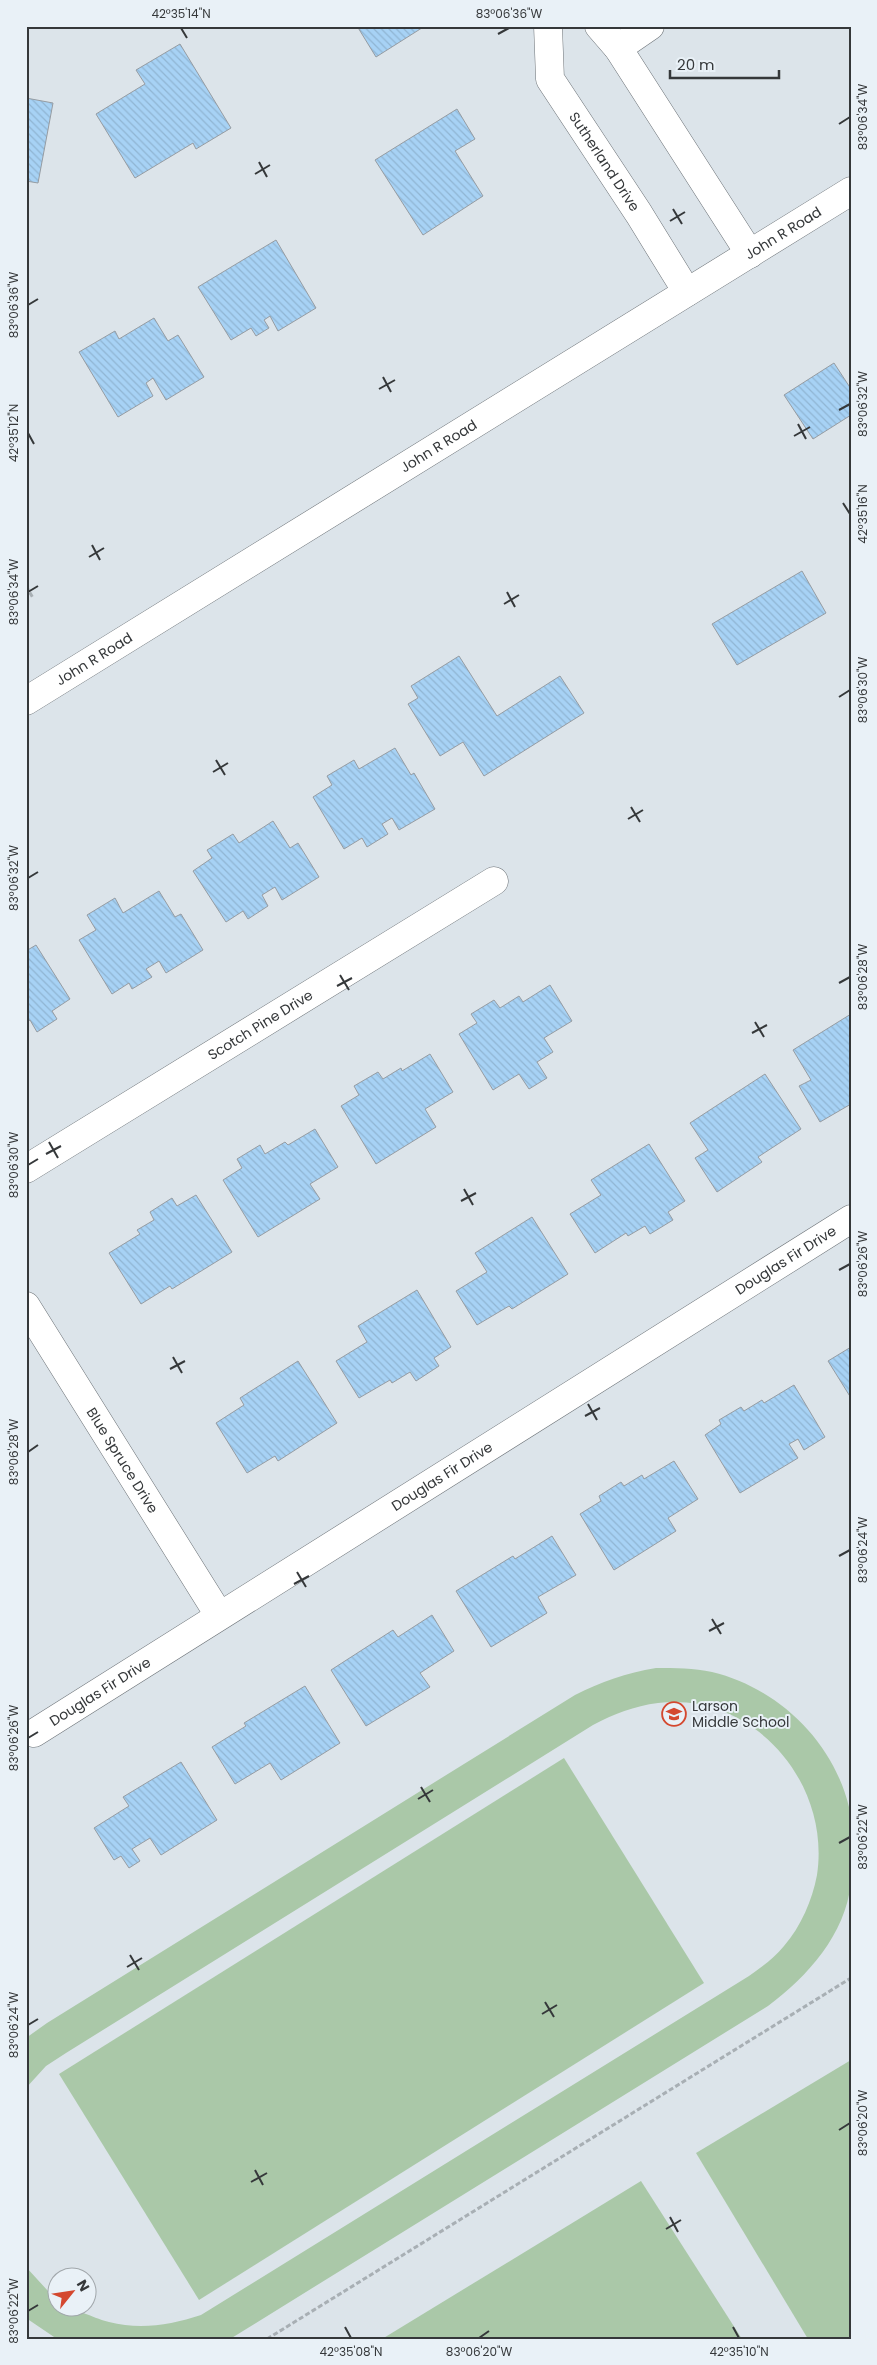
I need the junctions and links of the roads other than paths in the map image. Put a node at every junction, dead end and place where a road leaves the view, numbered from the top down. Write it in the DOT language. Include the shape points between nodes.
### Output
graph roads {
  1 [pos="548,26"];
  2 [pos="599,26"];
  3 [pos="650,26"];
  4 [pos="618,48"];
  5 [pos="851,191"];
  6 [pos="750,254"];
  7 [pos="686,292"];
  8 [pos="26,701"];
  9 [pos="494,881"];
  10 [pos="26,1169"];
  11 [pos="851,1219"];
  12 [pos="26,1306"];
  13 [pos="219,1615"];
  14 [pos="34,1733"];
  1 -- 7 [label="street, Sutherland Drive" via="550,79"];
  2 -- 4 [label="street"];
  3 -- 4 [label="street"];
  4 -- 6 [label="street"];
  5 -- 6 [label="street, John R Road"];
  6 -- 7 [label="street, John R Road"];
  7 -- 8 [label="street, John R Road"];
  9 -- 10 [label="street, Scotch Pine Drive"];
  11 -- 13 [label="street, Douglas Fir Drive"];
  12 -- 13 [label="street, Blue Spruce Drive"];
  13 -- 14 [label="street, Douglas Fir Drive"];
}
